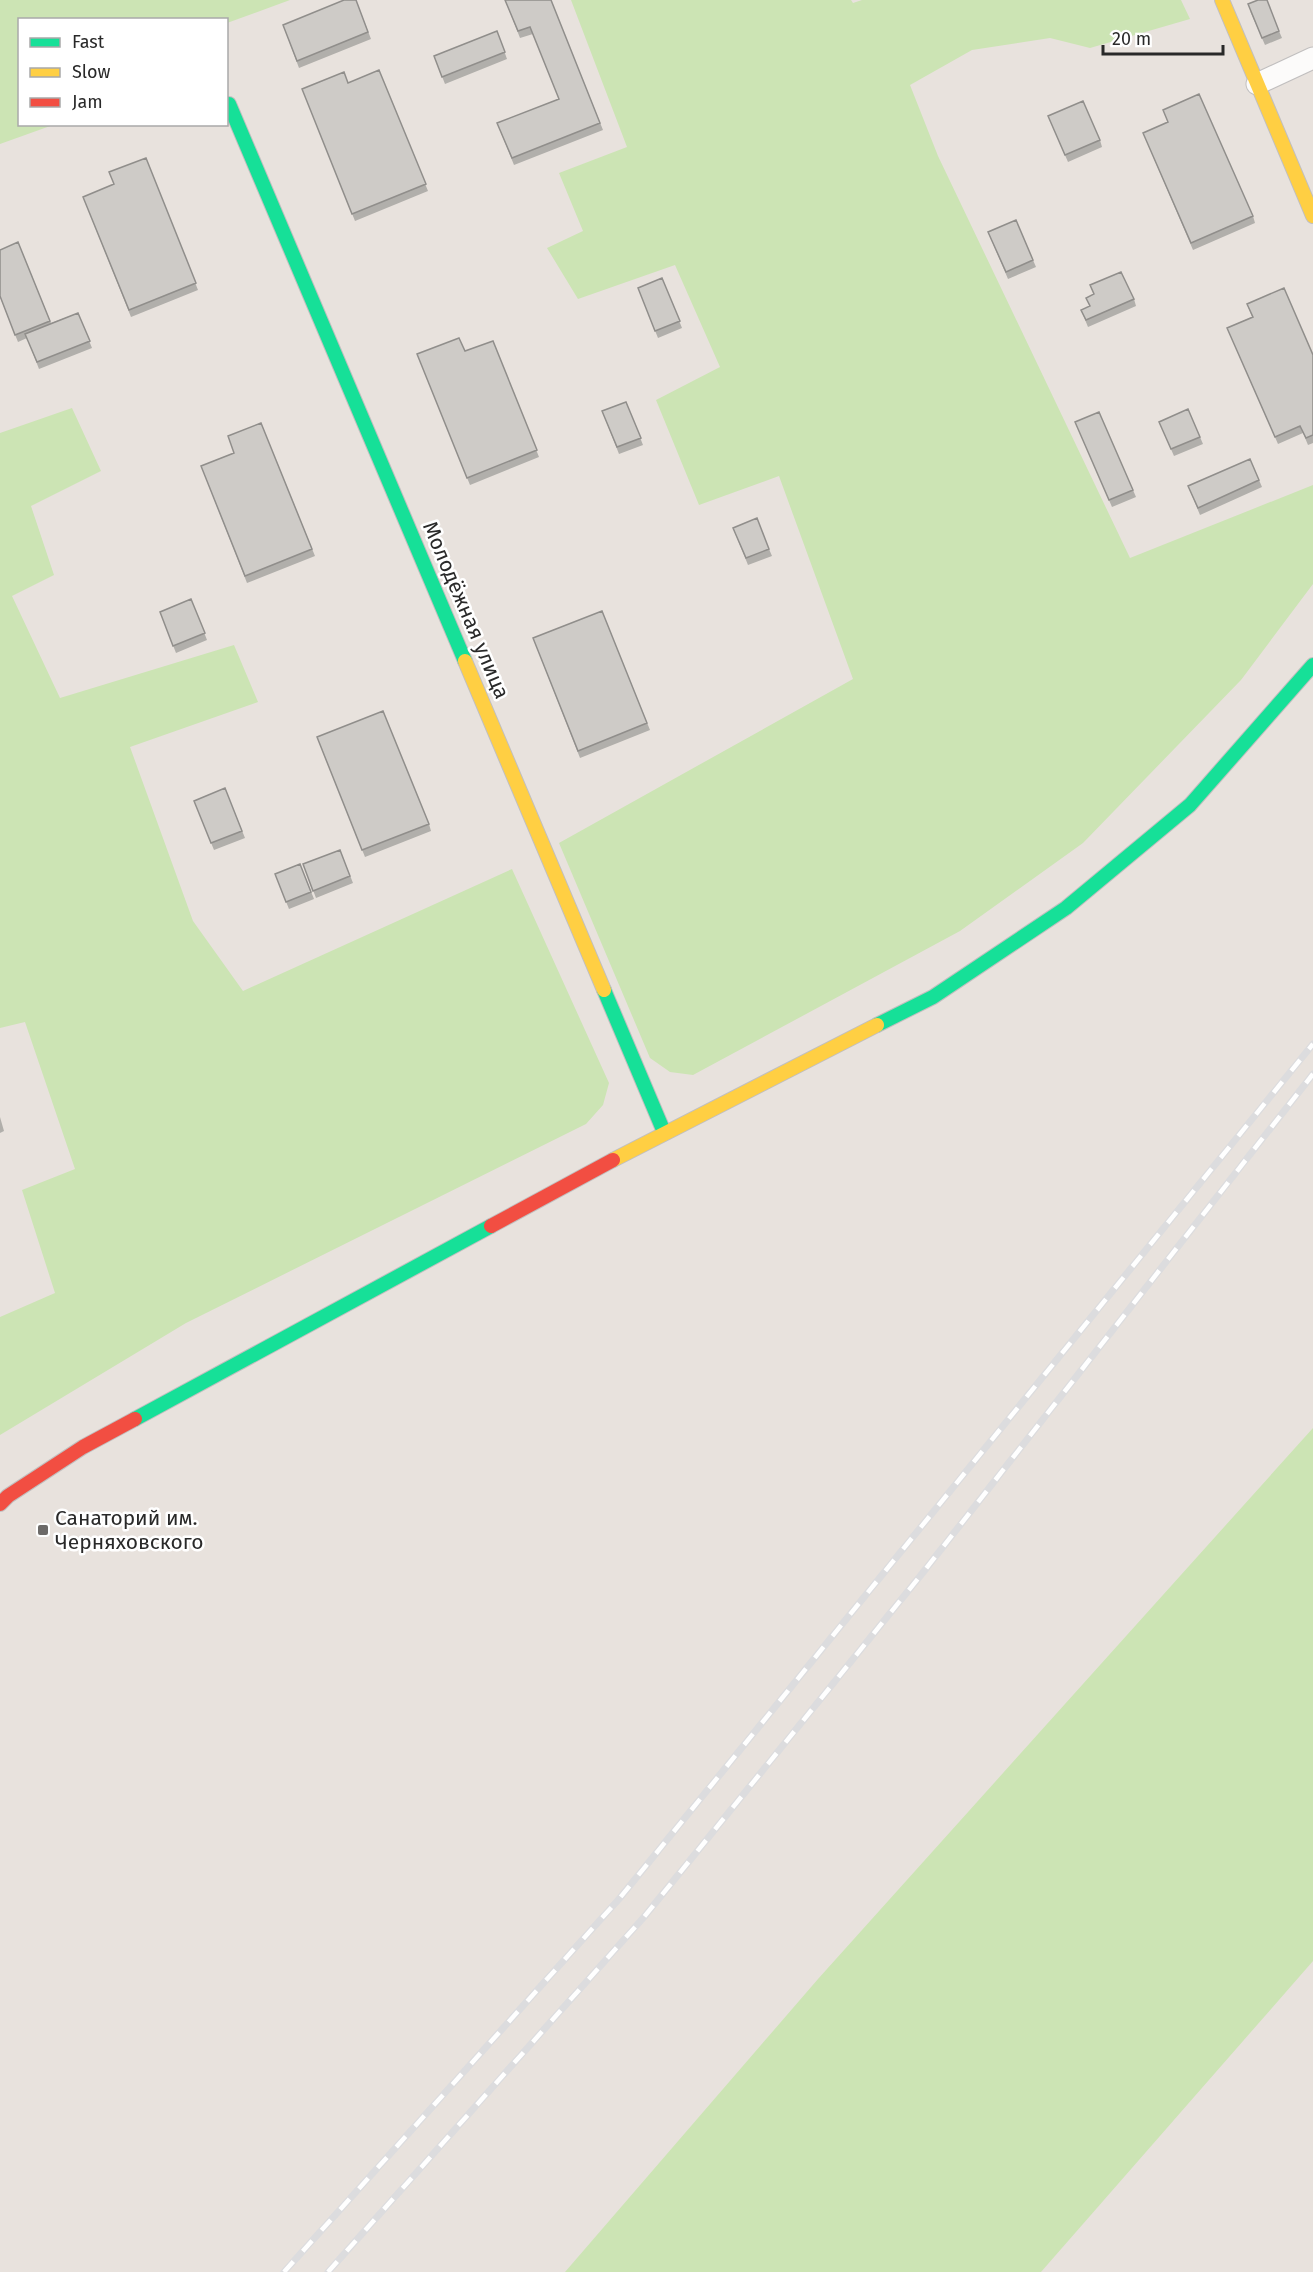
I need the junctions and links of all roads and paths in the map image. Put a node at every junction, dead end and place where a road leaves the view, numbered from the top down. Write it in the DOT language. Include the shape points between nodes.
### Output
graph roads {
  1 [pos="1222,0"];
  2 [pos="1313,58"];
  3 [pos="1257,84"];
  4 [pos="229,104"];
  5 [pos="1313,216"];
  6 [pos="1313,666"];
  7 [pos="664,1132"];
  8 [pos="0,1504"];
  1 -- 3 [label="main road"];
  2 -- 3 [label="lane"];
  3 -- 5 [label="main road"];
  4 -- 7 [label="main road, Молодёжная улица"];
  6 -- 7 [label="main road" via="1190,805 1066,908 933,997"];
  7 -- 8 [label="main road" via="83,1448"];
}
